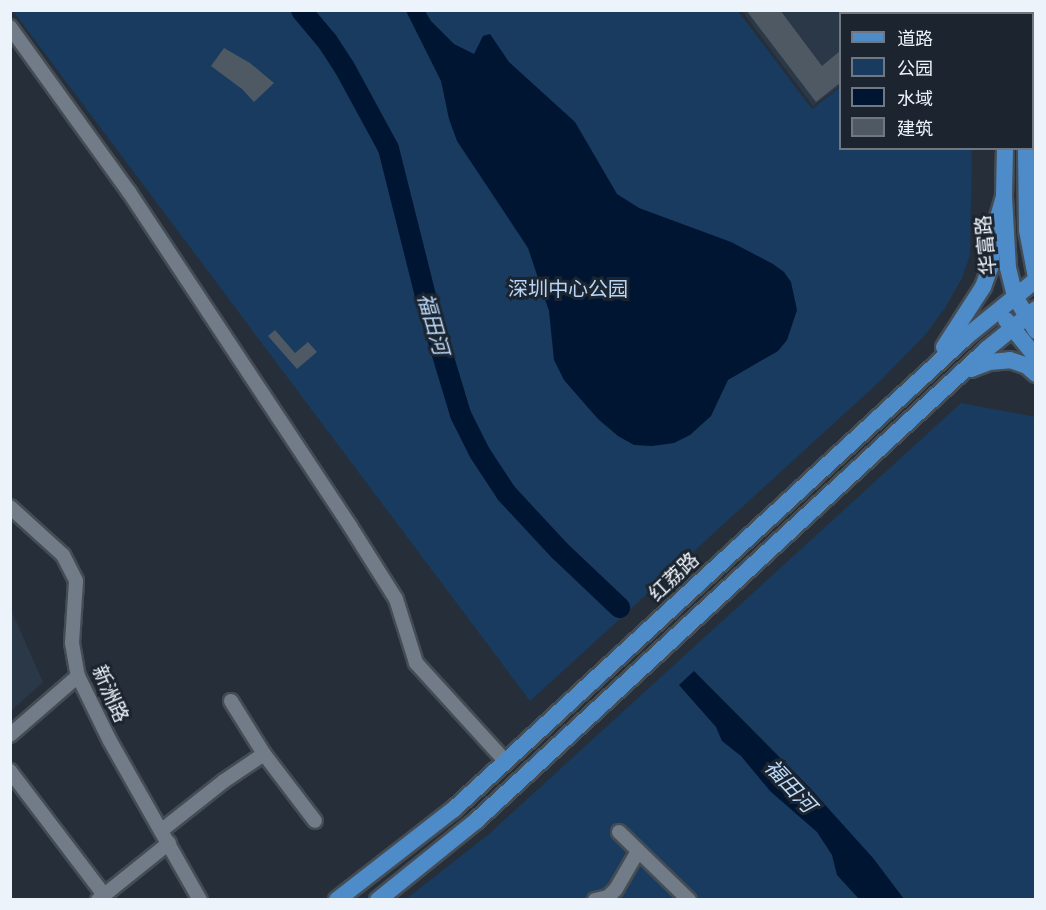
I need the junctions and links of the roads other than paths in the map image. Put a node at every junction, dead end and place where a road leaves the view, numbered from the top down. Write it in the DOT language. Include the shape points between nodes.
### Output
graph roads {
  1 [pos="10,27"];
  2 [pos="1035,35"];
  3 [pos="1034,51"];
  4 [pos="1005,150"];
  5 [pos="1026,150"];
  6 [pos="1004,197"];
  7 [pos="1035,279"];
  8 [pos="1015,297"];
  9 [pos="995,313"];
  10 [pos="1028,321"];
  11 [pos="1035,357"];
  12 [pos="926,373"];
  13 [pos="1035,374"];
  14 [pos="960,375"];
  15 [pos="10,507"];
  16 [pos="78,676"];
  17 [pos="231,701"];
  18 [pos="10,735"];
  19 [pos="264,754"];
  20 [pos="506,762"];
  21 [pos="10,771"];
  22 [pos="315,821"];
  23 [pos="162,830"];
  24 [pos="619,832"];
  25 [pos="169,843"];
  26 [pos="638,851"];
  27 [pos="101,897"];
  28 [pos="200,900"];
  29 [pos="336,900"];
  30 [pos="378,900"];
  31 [pos="595,900"];
  32 [pos="689,900"];
  1 -- 20 [label="street" via="129,192 350,526 396,599 416,663"];
  2 -- 3 [label="main road"];
  4 -- 6 [label="main road, 华富路"];
  5 -- 7 [label="main road" via="1027,230"];
  6 -- 8 [label="main road, 华富路" via="1007,262"];
  6 -- 12 [label="main road" via="983,287"];
  7 -- 8 [label="main road, 红荔路"];
  8 -- 9 [label="main road, 红荔路"];
  8 -- 10 [label="main road, 华富路"];
  9 -- 10 [label="main road, 华富路"];
  9 -- 12 [label="main road, 红荔路"];
  10 -- 11 [label="main road, 华富路"];
  10 -- 14 [label="main road"];
  12 -- 20 [label="main road, 红荔路"];
  13 -- 14 [label="main road" via="1027,366 1010,360 989,362"];
  14 -- 30 [label="main road" via="477,820"];
  15 -- 16 [label="street, 新洲路" via="63,555 76,581 72,644"];
  16 -- 18 [label="street"];
  16 -- 23 [label="street, 新洲路" via="110,741"];
  17 -- 19 [label="street"];
  19 -- 22 [label="street"];
  19 -- 23 [label="street"];
  20 -- 29 [label="main road, 红荔路" via="432,828"];
  21 -- 27 [label="street"];
  23 -- 25 [label="street, 新洲路"];
  24 -- 26 [label="street"];
  25 -- 27 [label="street"];
  25 -- 28 [label="street, 新洲路"];
  26 -- 31 [label="street" via="616,889 608,897"];
  26 -- 32 [label="street"];
}
